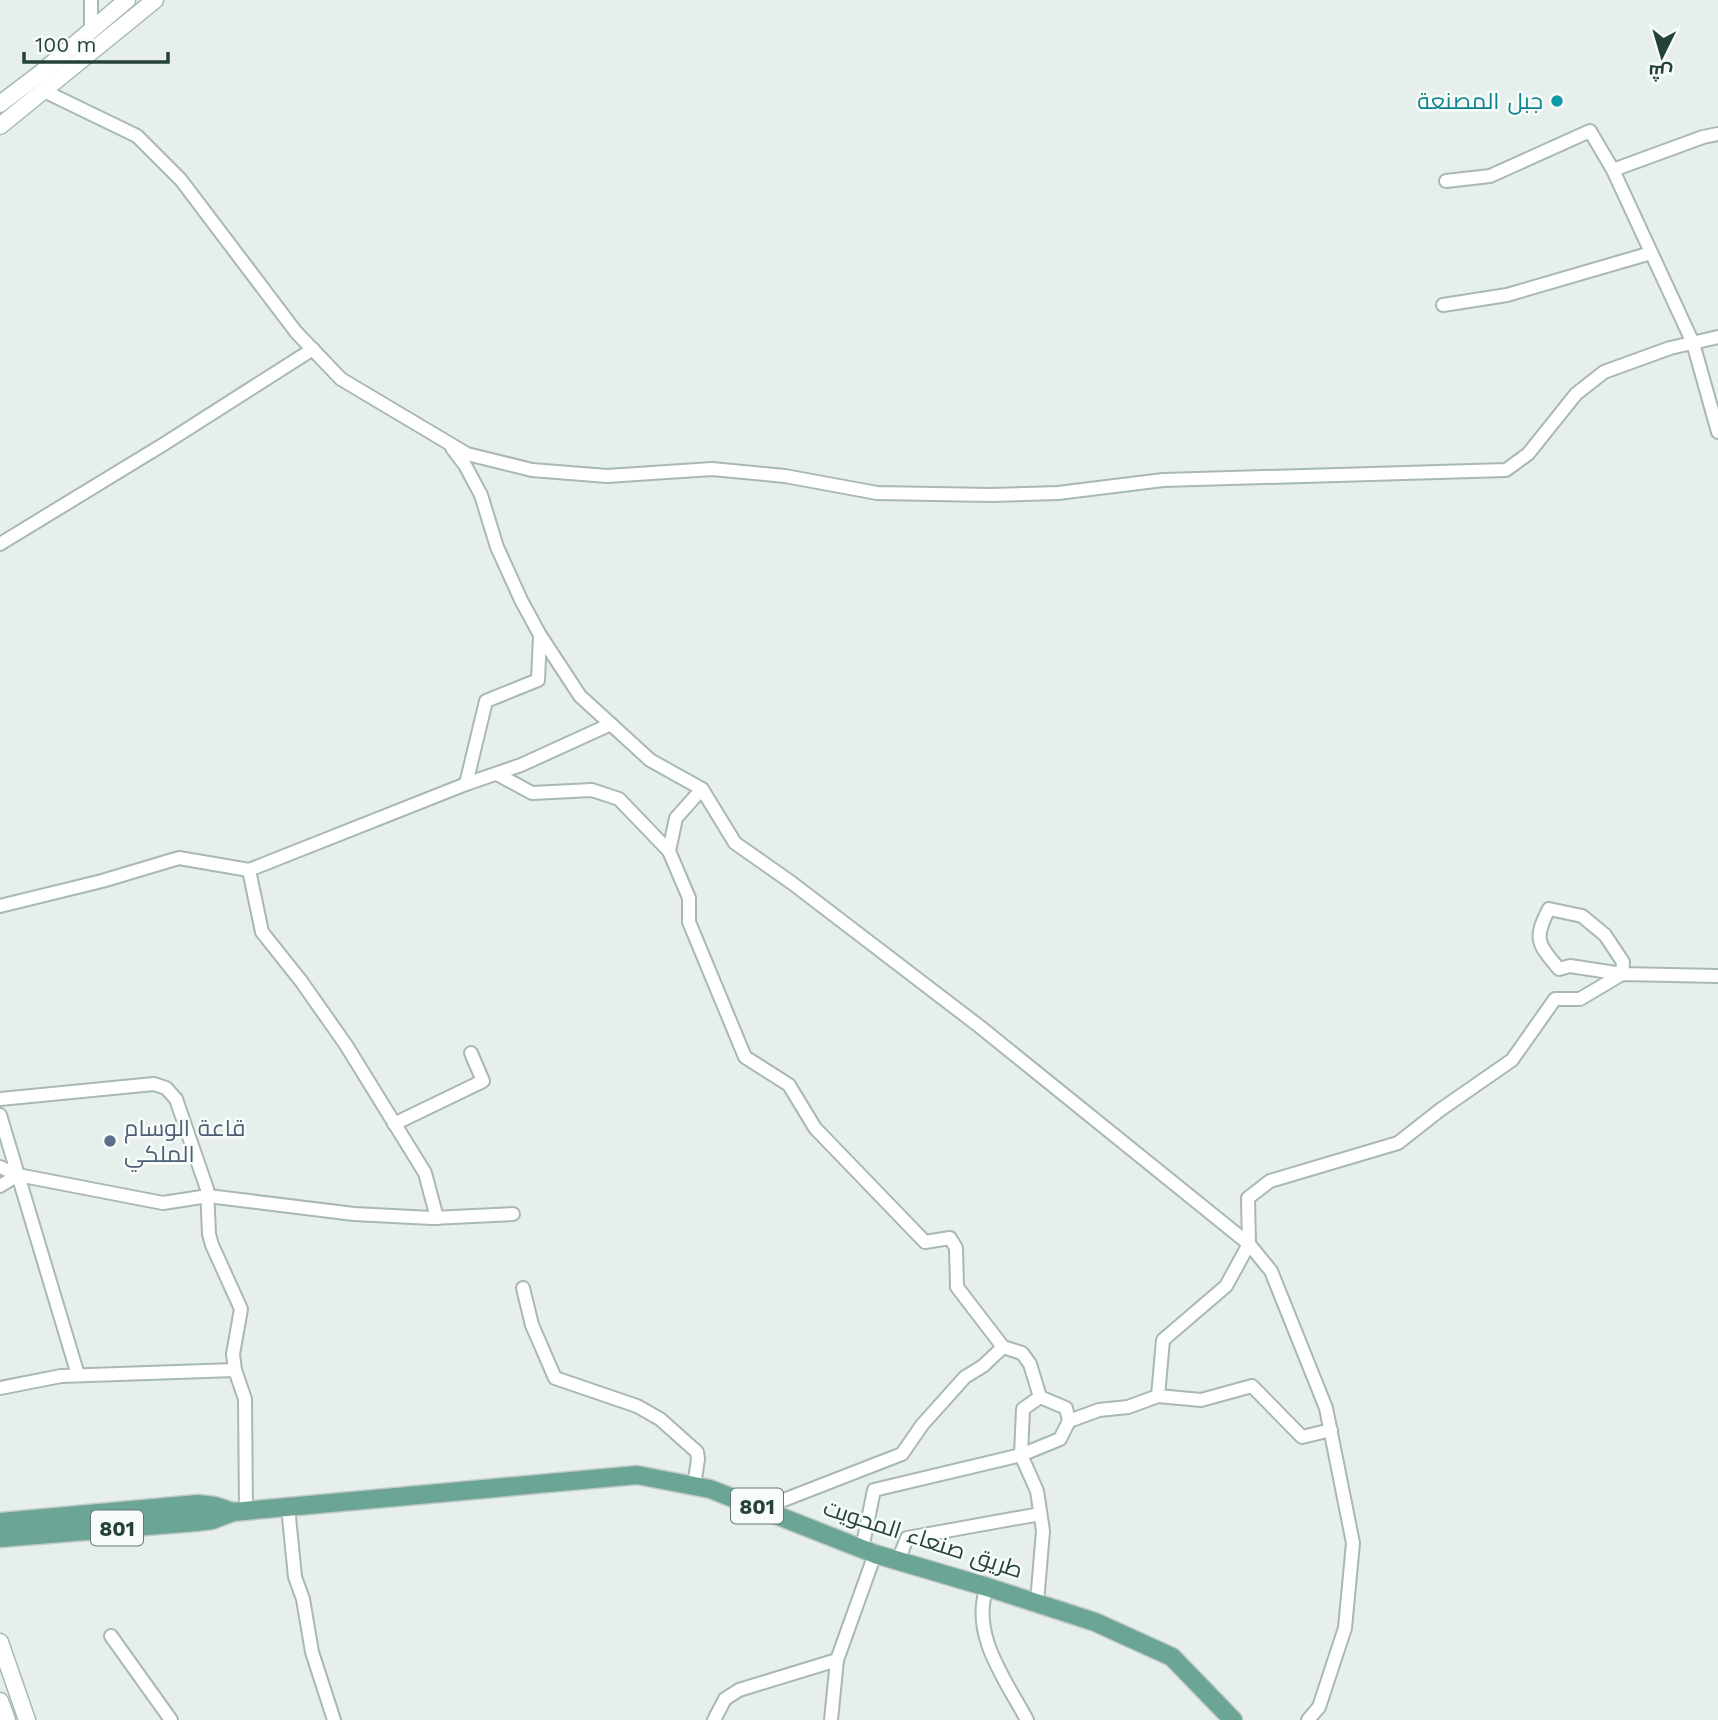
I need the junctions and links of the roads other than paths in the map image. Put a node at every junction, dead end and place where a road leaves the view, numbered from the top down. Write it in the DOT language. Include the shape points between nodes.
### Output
graph roads {
  1 [pos="91,0"];
  2 [pos="127,0"];
  3 [pos="155,0"];
  4 [pos="114,11"];
  5 [pos="126,24"];
  6 [pos="91,29"];
  7 [pos="44,91"];
  8 [pos="0,104"];
  9 [pos="0,126"];
  10 [pos="1718,134"];
  11 [pos="1613,170"];
  12 [pos="1446,181"];
  13 [pos="1651,253"];
  14 [pos="1443,305"];
  15 [pos="1718,337"];
  16 [pos="1693,343"];
  17 [pos="313,349"];
  18 [pos="1718,432"];
  19 [pos="448,443"];
  20 [pos="0,544"];
  21 [pos="540,635"];
  22 [pos="611,724"];
  23 [pos="497,774"];
  24 [pos="466,784"];
  25 [pos="702,789"];
  26 [pos="669,851"];
  27 [pos="249,870"];
  28 [pos="0,906"];
  29 [pos="1622,974"];
  30 [pos="1718,976"];
  31 [pos="471,1053"];
  32 [pos="0,1099"];
  33 [pos="0,1115"];
  34 [pos="394,1124"];
  35 [pos="0,1167"];
  36 [pos="18,1175"];
  37 [pos="0,1186"];
  38 [pos="208,1196"];
  39 [pos="513,1214"];
  40 [pos="437,1218"];
  41 [pos="1249,1244"];
  42 [pos="523,1288"];
  43 [pos="1003,1347"];
  44 [pos="235,1370"];
  45 [pos="78,1376"];
  46 [pos="0,1388"];
  47 [pos="1158,1396"];
  48 [pos="1040,1397"];
  49 [pos="1069,1421"];
  50 [pos="1331,1430"];
  51 [pos="1021,1455"];
  52 [pos="694,1486"];
  53 [pos="288,1507"];
  54 [pos="763,1508"];
  55 [pos="240,1511"];
  56 [pos="1040,1514"];
  57 [pos="0,1522"];
  58 [pos="0,1538"];
  59 [pos="869,1551"];
  60 [pos="898,1561"];
  61 [pos="987,1587"];
  62 [pos="1037,1602"];
  63 [pos="111,1636"];
  64 [pos="0,1642"];
  65 [pos="837,1660"];
  66 [pos="0,1701"];
  67 [pos="7,1720"];
  68 [pos="27,1720"];
  69 [pos="171,1720"];
  70 [pos="334,1720"];
  71 [pos="714,1720"];
  72 [pos="831,1720"];
  73 [pos="1027,1720"];
  74 [pos="1233,1720"];
  75 [pos="1308,1720"];
  1 -- 6 [label="street"];
  2 -- 4 [label="main road"];
  3 -- 5 [label="main road"];
  4 -- 5 [label="main road"];
  4 -- 6 [label="main road"];
  5 -- 7 [label="main road"];
  6 -- 8 [label="main road"];
  7 -- 9 [label="main road"];
  7 -- 17 [label="street" via="137,136 181,180"];
  10 -- 11 [label="street"];
  11 -- 12 [label="street" via="1590,131 1490,176"];
  11 -- 13 [label="street"];
  13 -- 14 [label="street" via="1507,295"];
  13 -- 16 [label="street"];
  15 -- 16 [label="street"];
  16 -- 18 [label="street"];
  16 -- 19 [label="street" via="1604,372 1576,394 1528,454 1506,470 1163,480 1044,494 877,493 785,476 712,469 607,476 532,470 467,454"];
  17 -- 19 [label="street" via="341,379"];
  17 -- 20 [label="street"];
  19 -- 21 [label="street" via="481,495 497,547"];
  21 -- 22 [label="street" via="580,696"];
  21 -- 24 [label="street" via="538,680 486,701"];
  22 -- 23 [label="street"];
  22 -- 25 [label="street" via="650,760"];
  23 -- 24 [label="street"];
  23 -- 26 [label="street" via="532,793 592,790 619,799"];
  24 -- 27 [label="street"];
  25 -- 26 [label="street" via="676,818"];
  25 -- 41 [label="street" via="735,843 979,1026"];
  26 -- 43 [label="street" via="689,898 689,922 746,1056 789,1085 816,1128 925,1242 950,1238 956,1248 957,1287"];
  27 -- 28 [label="street" via="179,858"];
  27 -- 34 [label="street" via="262,932 346,1045"];
  29 -- 29 [label="street" via="1623,962 1605,935 1582,916 1549,909 1539,929 1541,948 1559,969"];
  29 -- 30 [label="street"];
  29 -- 41 [label="street" via="1580,999 1555,999 1513,1060 1398,1143 1270,1181 1248,1198"];
  31 -- 34 [label="street" via="483,1081"];
  32 -- 38 [label="street" via="160,1085 176,1099"];
  33 -- 36 [label="street"];
  34 -- 40 [label="street" via="425,1173"];
  35 -- 36 [label="street"];
  36 -- 37 [label="street"];
  36 -- 38 [label="street" via="163,1203"];
  36 -- 45 [label="street"];
  38 -- 40 [label="street" via="354,1214"];
  38 -- 44 [label="street" via="212,1245 242,1308 233,1346"];
  39 -- 40 [label="street"];
  41 -- 47 [label="street" via="1226,1286 1163,1340"];
  41 -- 50 [label="street" via="1271,1271"];
  42 -- 52 [label="street" via="532,1325 555,1378 637,1406 660,1419 697,1452"];
  43 -- 48 [label="street" via="1022,1353"];
  43 -- 54 [label="street" via="965,1377 902,1454"];
  44 -- 45 [label="street"];
  44 -- 55 [label="street" via="246,1398"];
  45 -- 46 [label="street"];
  47 -- 49 [label="street"];
  47 -- 50 [label="street" via="1201,1400 1252,1386 1303,1437"];
  48 -- 49 [label="street" via="1066,1408"];
  48 -- 51 [label="street" via="1023,1409"];
  49 -- 51 [label="street" via="1060,1439"];
  50 -- 75 [label="street" via="1353,1543 1345,1628 1319,1707"];
  51 -- 56 [label="street" via="1037,1491"];
  51 -- 59 [label="street" via="874,1490"];
  52 -- 53 [label="main road, طريق صنعاء المحويت / 801" via="637,1475"];
  52 -- 54 [label="main road, طريق صنعاء المحويت / 801"];
  53 -- 55 [label="main road, طريق صنعاء المحويت / 801"];
  53 -- 70 [label="street" via="295,1577"];
  54 -- 59 [label="main road, طريق صنعاء المحويت / 801"];
  55 -- 57 [label="main road, طريق صنعاء المحويت / 801" via="198,1504"];
  55 -- 58 [label="main road, طريق صنعاء المحويت / 801" via="196,1522"];
  56 -- 60 [label="street" via="907,1538"];
  56 -- 62 [label="street" via="1043,1531"];
  59 -- 60 [label="main road, طريق صنعاء المحويت / 801"];
  59 -- 65 [label="street"];
  60 -- 61 [label="main road, طريق صنعاء المحويت / 801"];
  61 -- 62 [label="main road, طريق صنعاء المحويت / 801"];
  61 -- 73 [label="street" via="982,1602 986,1643"];
  62 -- 74 [label="main road, طريق صنعاء المحويت / 801" via="1172,1657"];
  63 -- 69 [label="street"];
  64 -- 68 [label="main road"];
  65 -- 71 [label="street" via="739,1690 725,1699"];
  65 -- 72 [label="street"];
  66 -- 67 [label="main road"];
}
